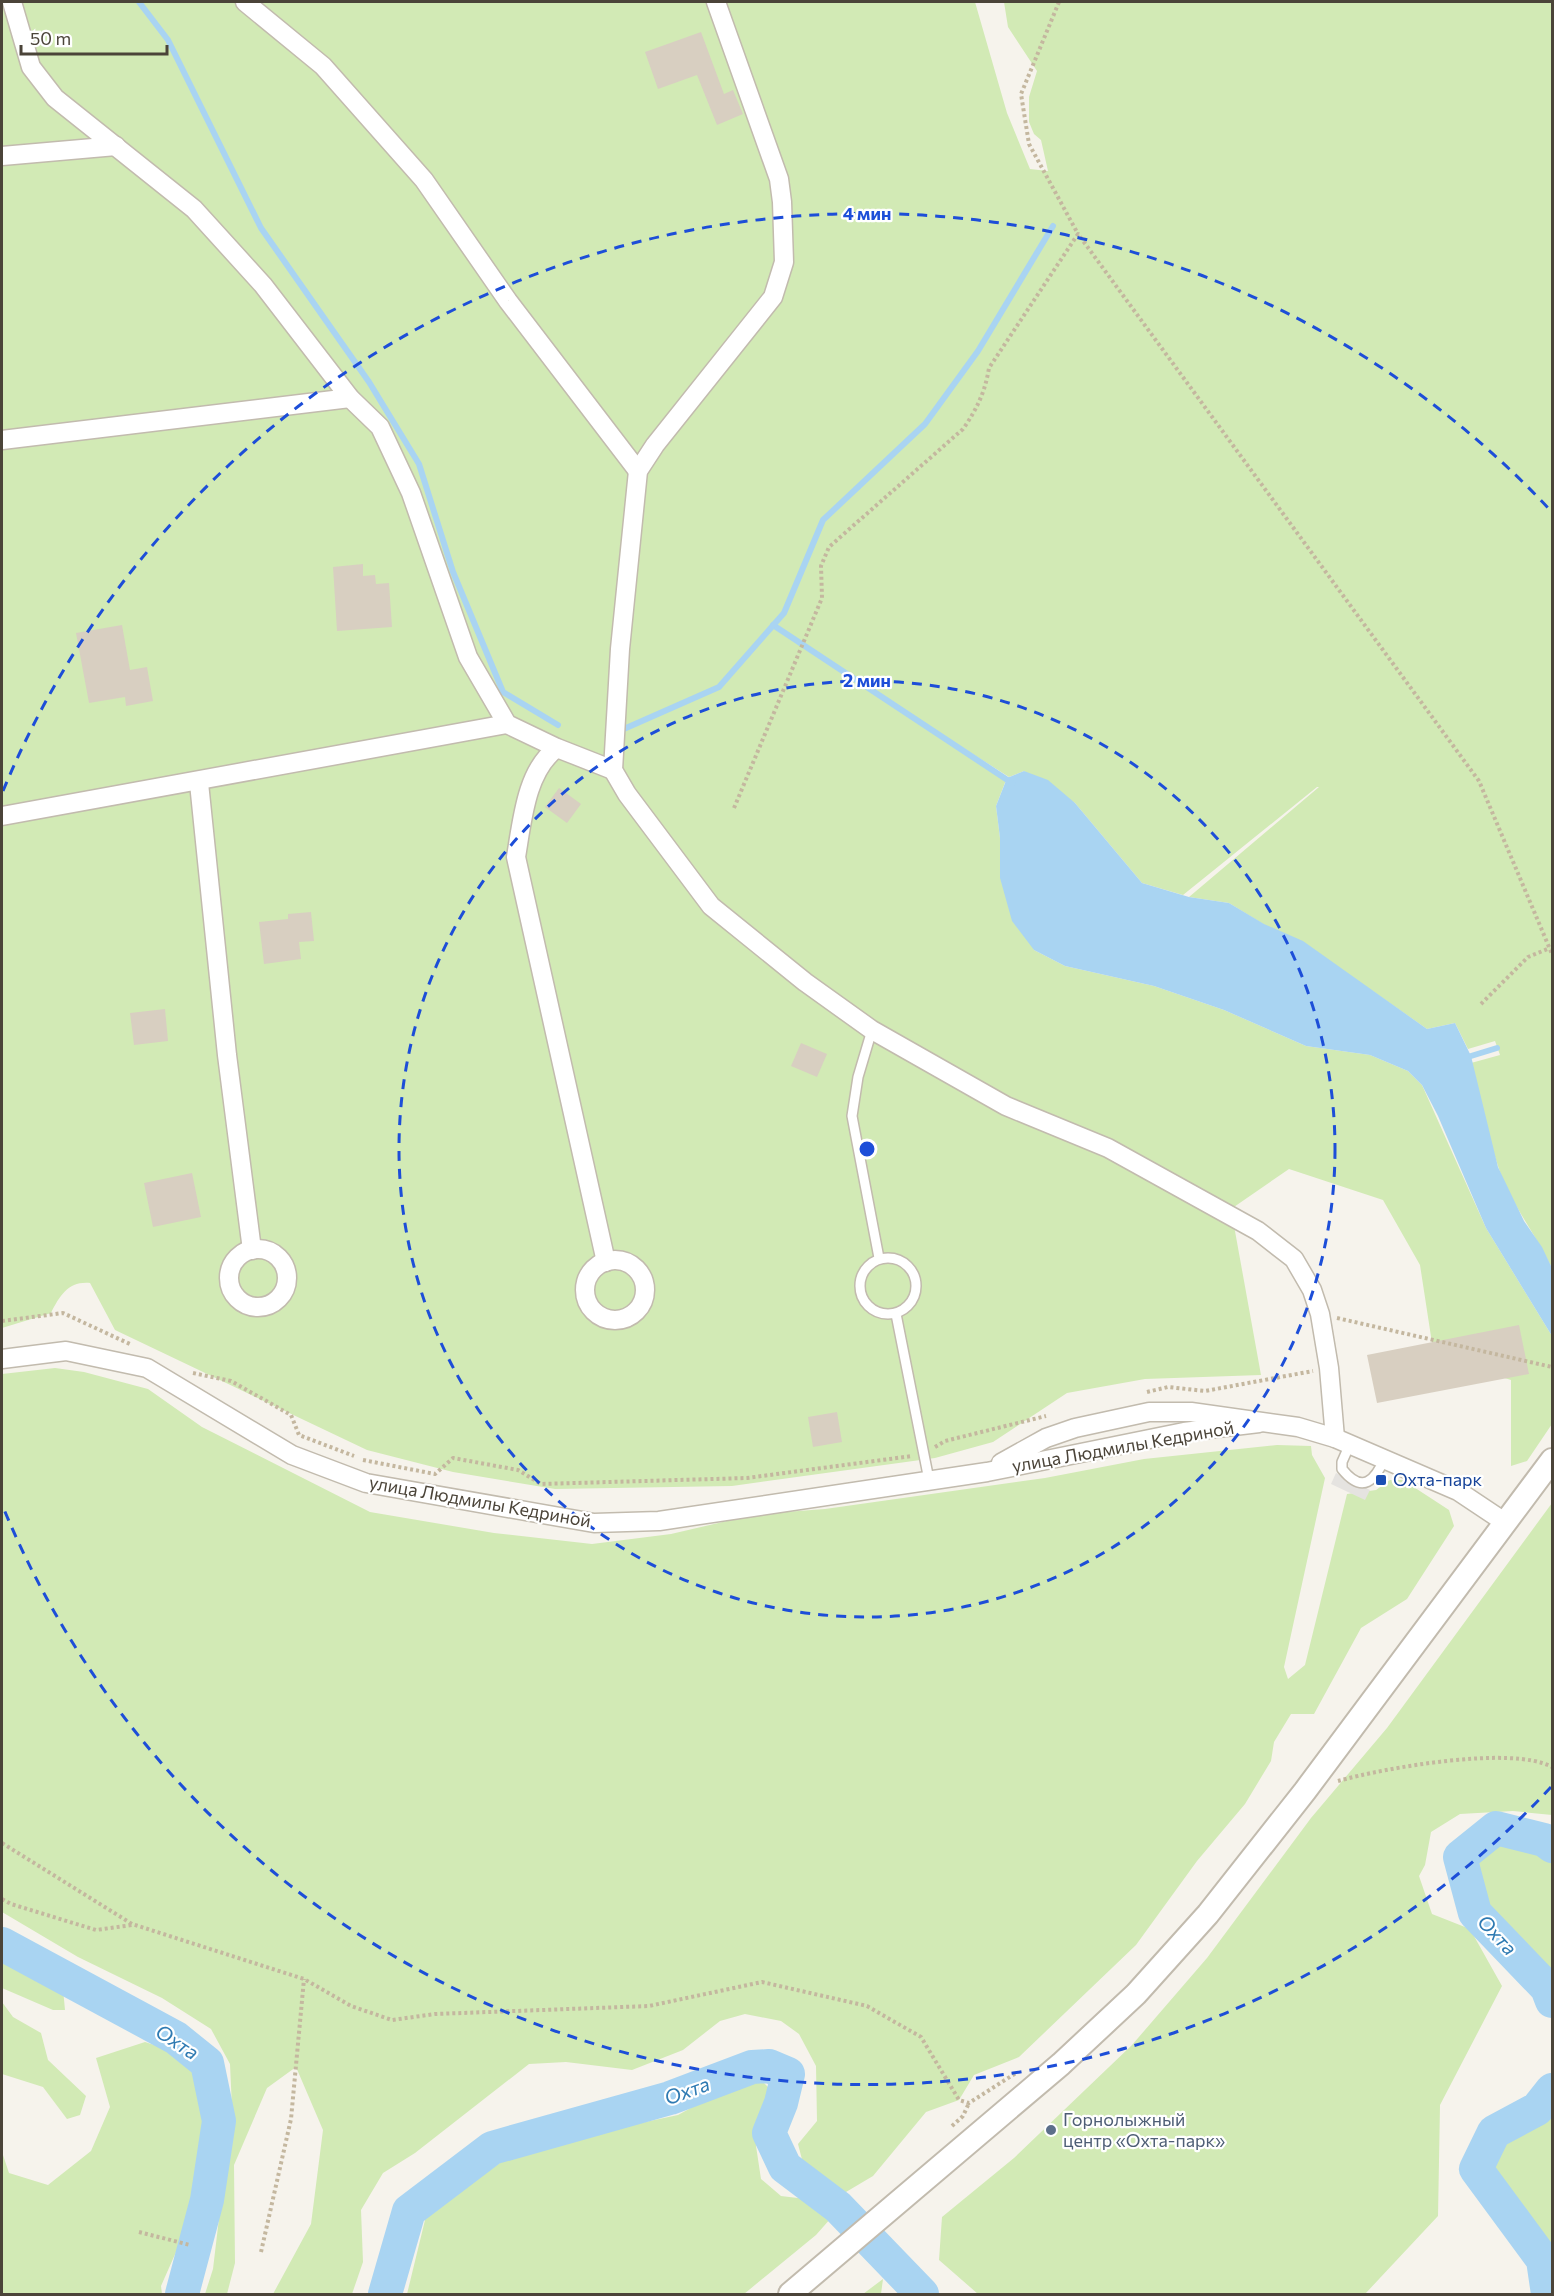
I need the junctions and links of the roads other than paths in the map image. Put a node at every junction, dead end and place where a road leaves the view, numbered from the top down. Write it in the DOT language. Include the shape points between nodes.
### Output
graph roads {
  1 [pos="12,2"];
  2 [pos="245,2"];
  3 [pos="716,2"];
  4 [pos="116,146"];
  5 [pos="2,156"];
  6 [pos="350,398"];
  7 [pos="2,440"];
  8 [pos="638,471"];
  9 [pos="507,724"];
  10 [pos="557,748"];
  11 [pos="613,770"];
  12 [pos="199,783"];
  13 [pos="2,816"];
  14 [pos="872,1030"];
  15 [pos="252,1250"];
  16 [pos="879,1258"];
  17 [pos="606,1262"];
  18 [pos="896,1314"];
  19 [pos="2,1359"];
  20 [pos="1259,1423"];
  21 [pos="1342,1441"];
  22 [pos="1385,1458"];
  23 [pos="1552,1460"];
  24 [pos="987,1472"];
  25 [pos="929,1480"];
  26 [pos="1506,1522"];
  27 [pos="790,2295"];
  1 -- 4 [label="street" via="31,67 55,98"];
  2 -- 8 [label="street" via="323,66 424,180 508,301"];
  3 -- 8 [label="street" via="779,179 784,262 773,297"];
  4 -- 5 [label="street"];
  4 -- 6 [label="street" via="194,209 263,285"];
  6 -- 7 [label="street"];
  6 -- 9 [label="street" via="380,427 411,493 468,657"];
  8 -- 11 [label="street" via="620,649"];
  9 -- 10 [label="street"];
  9 -- 12 [label="street"];
  10 -- 11 [label="street"];
  10 -- 17 [label="street" via="545,757 534,780 516,857"];
  11 -- 14 [label="street" via="711,906"];
  12 -- 13 [label="street"];
  12 -- 15 [label="street"];
  14 -- 16 [label="lane" via="852,1116"];
  14 -- 21 [label="street" via="1006,1106 1108,1148 1258,1231 1294,1259 1312,1290 1320,1314"];
  16 -- 18 [label="lane" via="864,1269 858,1285 864,1302 878,1313"];
  16 -- 18 [label="lane" via="897,1259 911,1269 914,1278 911,1304"];
  18 -- 25 [label="lane"];
  19 -- 25 [label="street, улица Людмилы Кедриной" via="66,1352 147,1368 292,1455 366,1483 594,1523 658,1521"];
  20 -- 21 [label="street, улица Людмилы Кедриной" via="1298,1427"];
  20 -- 24 [label="street, улица Людмилы Кедриной" via="1184,1432"];
  20 -- 24 [label="street, улица Людмилы Кедриной" via="1191,1412 1149,1412 1046,1438"];
  21 -- 22 [label="street, улица Людмилы Кедриной"];
  21 -- 22 [label="lane" via="1342,1469 1362,1482 1376,1478"];
  22 -- 26 [label="street, улица Людмилы Кедриной" via="1458,1491"];
  23 -- 26 [label="street"];
  24 -- 25 [label="street, улица Людмилы Кедриной"];
  26 -- 27 [label="street" via="1390,1680 1200,1923 1136,1994 1061,2064"];
}
